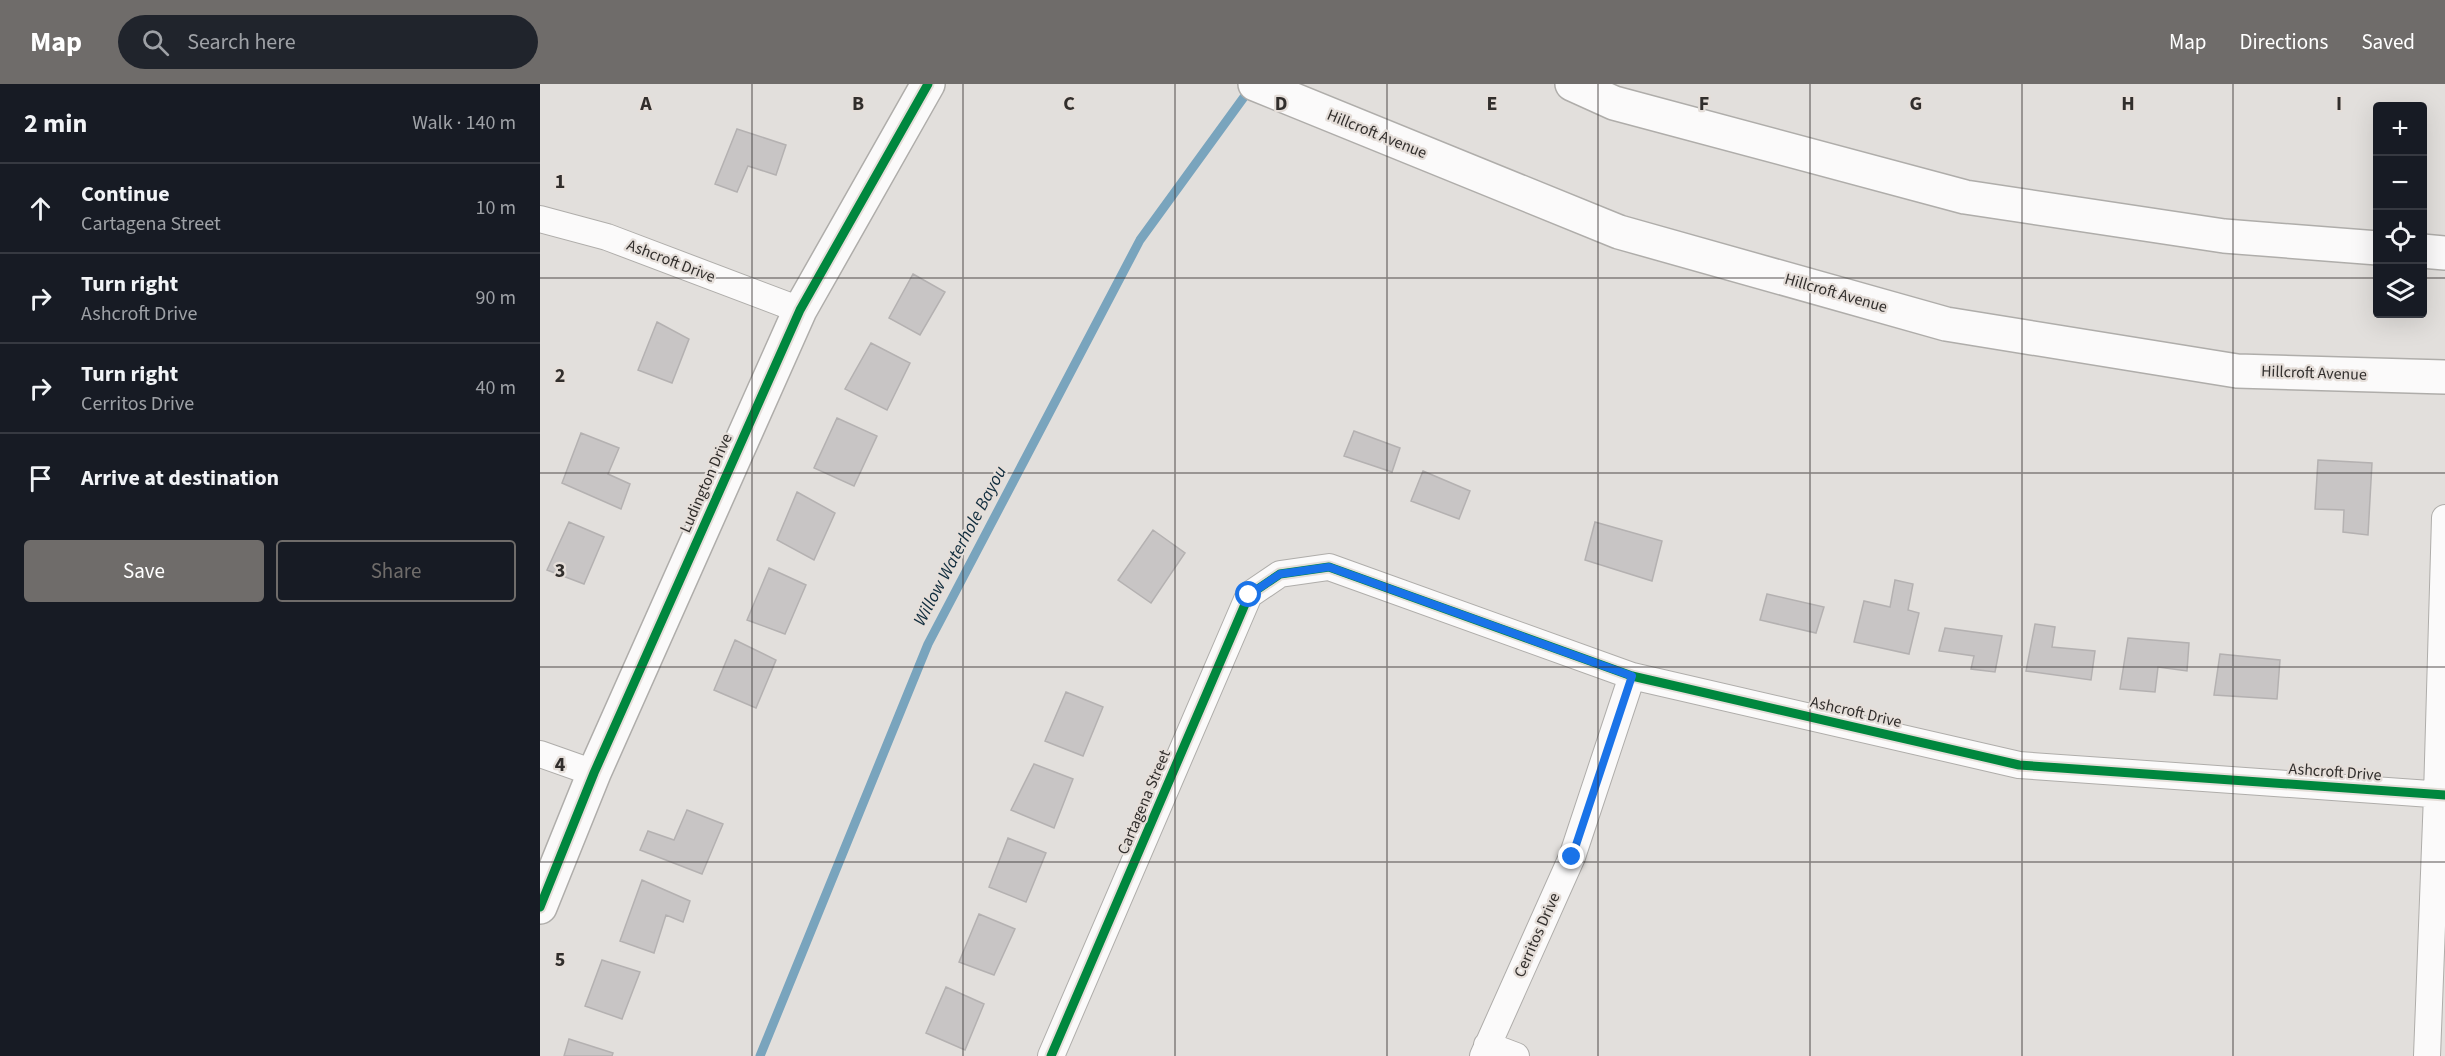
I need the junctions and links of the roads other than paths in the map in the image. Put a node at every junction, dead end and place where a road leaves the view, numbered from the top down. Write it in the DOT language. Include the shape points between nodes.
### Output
graph roads {
  1 [pos="928,84"];
  2 [pos="1256,84"];
  3 [pos="1572,84"];
  4 [pos="540,219"];
  5 [pos="2373,248"];
  6 [pos="2427,251"];
  7 [pos="2445,253"];
  8 [pos="800,310"];
  9 [pos="2445,377"];
  10 [pos="2445,518"];
  11 [pos="1280,574"];
  12 [pos="1632,676"];
  13 [pos="540,754"];
  14 [pos="594,772"];
  15 [pos="2441,795"];
  16 [pos="540,907"];
  17 [pos="1485,1050"];
  18 [pos="1051,1056"];
  19 [pos="1516,1056"];
  20 [pos="2427,1056"];
  1 -- 8 [label="main road, Ludington Drive"];
  2 -- 9 [label="main road, Hillcroft Avenue" via="1619,232 1946,324 2237,371"];
  3 -- 5 [label="main road" via="1614,103 1965,196 2224,236"];
  4 -- 8 [label="street, Ashcroft Drive" via="607,237"];
  6 -- 7 [label="main road"];
  8 -- 14 [label="main road, Ludington Drive"];
  10 -- 15 [label="street"];
  11 -- 12 [label="street, Ashcroft Drive" via="1329,567"];
  11 -- 18 [label="street, Cartagena Street" via="1249,595"];
  12 -- 15 [label="street, Ashcroft Drive" via="2019,765"];
  12 -- 17 [label="street, Cerritos Drive" via="1572,857"];
  13 -- 14 [label="street"];
  14 -- 16 [label="main road, Ludington Drive"];
  15 -- 20 [label="street"];
  17 -- 19 [label="street"];
}
